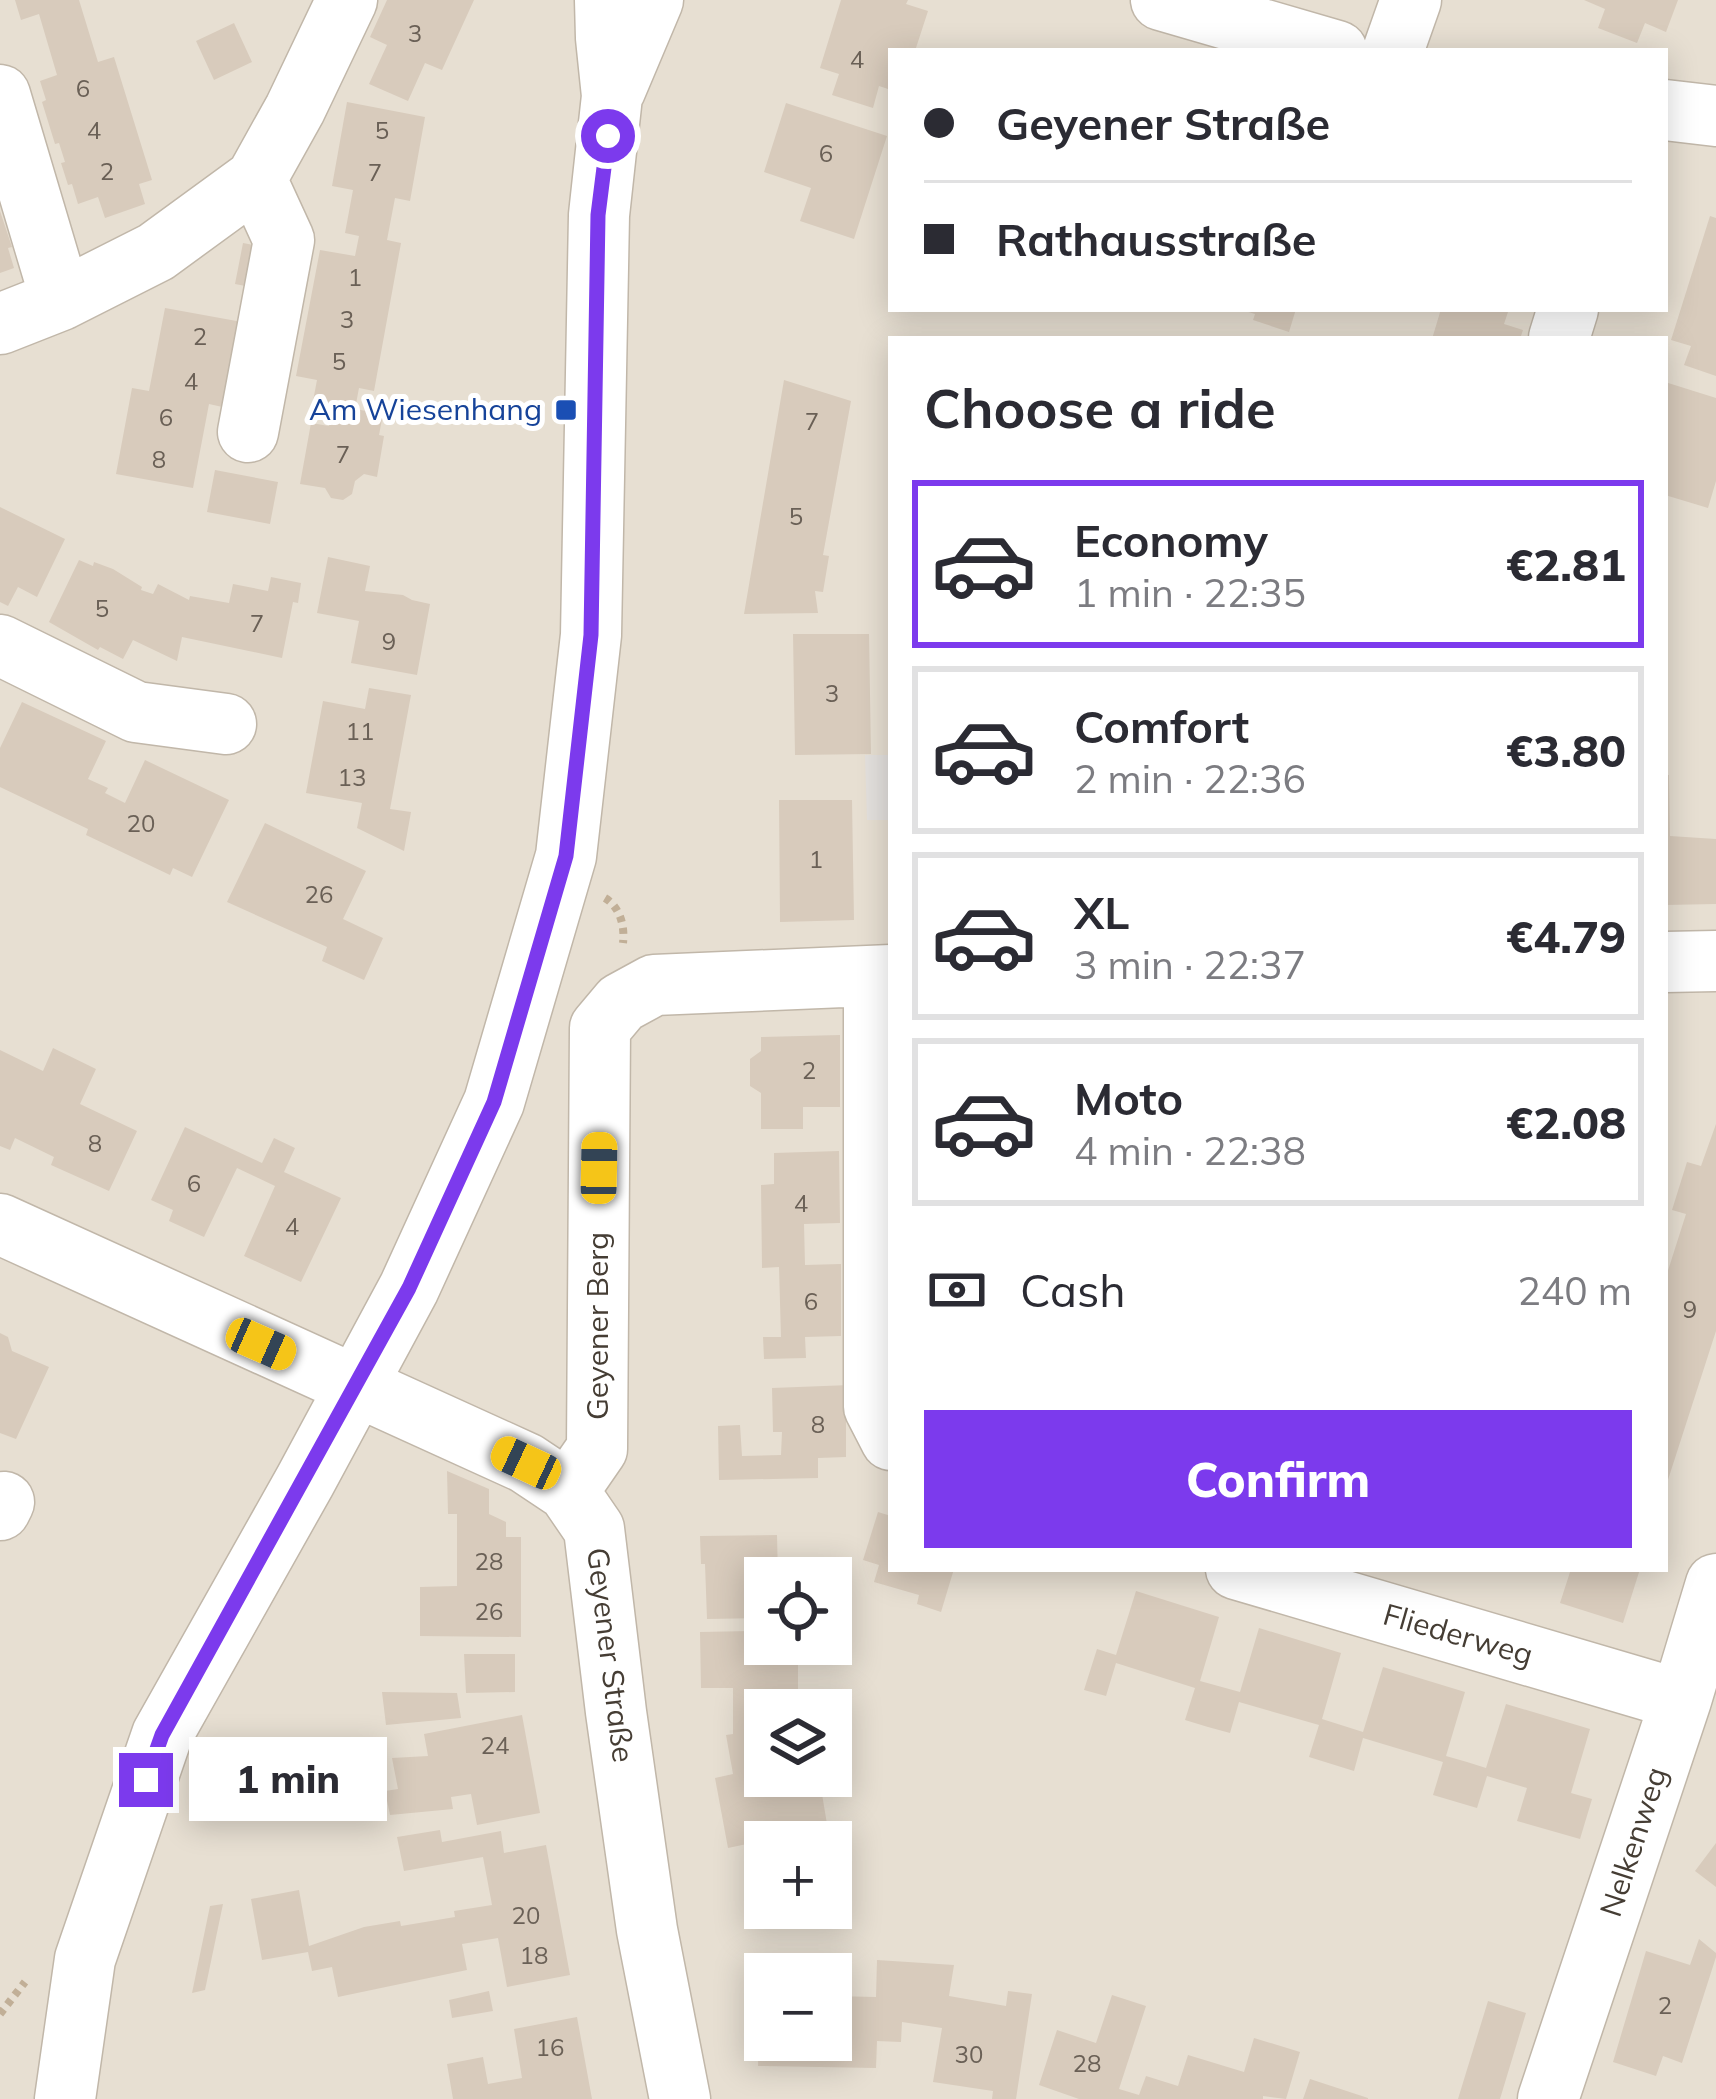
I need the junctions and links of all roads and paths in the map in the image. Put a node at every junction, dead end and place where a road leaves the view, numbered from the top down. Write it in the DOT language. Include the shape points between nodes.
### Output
graph roads {
  1 [pos="347,0"];
  2 [pos="605,0"];
  3 [pos="653,0"];
  4 [pos="1162,0"];
  5 [pos="1411,0"];
  6 [pos="1212,34"];
  7 [pos="1314,48"];
  8 [pos="1395,48"];
  9 [pos="0,95"];
  10 [pos="612,96"];
  11 [pos="256,179"];
  12 [pos="61,300"];
  13 [pos="0,324"];
  14 [pos="248,432"];
  15 [pos="0,645"];
  16 [pos="226,724"];
  17 [pos="1668,962"];
  18 [pos="1716,962"];
  19 [pos="883,976"];
  20 [pos="0,1223"];
  21 [pos="356,1386"];
  22 [pos="888,1434"];
  23 [pos="568,1491"];
  24 [pos="1249,1572"];
  25 [pos="1716,1583"];
  26 [pos="1697,1676"];
  27 [pos="28,1979"];
  28 [pos="0,2014"];
  29 [pos="65,2099"];
  30 [pos="680,2099"];
  31 [pos="1549,2099"];
  1 -- 11 [label="street"];
  2 -- 10 [label="street"];
  3 -- 10 [label="street"];
  4 -- 6 [label="street"];
  5 -- 8 [label="street"];
  6 -- 7 [label="street"];
  9 -- 12 [label="street"];
  10 -- 21 [label="street" via="598,215 591,635 566,856 494,1102"];
  11 -- 12 [label="street" via="156,253"];
  11 -- 14 [label="street" via="284,240"];
  12 -- 13 [label="street"];
  15 -- 16 [label="street" via="136,712"];
  17 -- 18 [label="street"];
  19 -- 22 [label="street" via="874,1407"];
  19 -- 23 [label="street, Geyener Berg" via="654,985 621,1003 600,1028 597,1449"];
  20 -- 21 [label="street"];
  21 -- 23 [label="street, Geyener Straße" via="526,1463"];
  21 -- 29 [label="street" via="162,1735 85,1959"];
  23 -- 30 [label="street, Geyener Straße" via="594,1529 644,1908"];
  24 -- 26 [label="street, Fliederweg"];
  25 -- 26 [label="street, Nelkenweg"];
  26 -- 31 [label="street, Nelkenweg"];
  27 -- 28 [label="path"];
}
